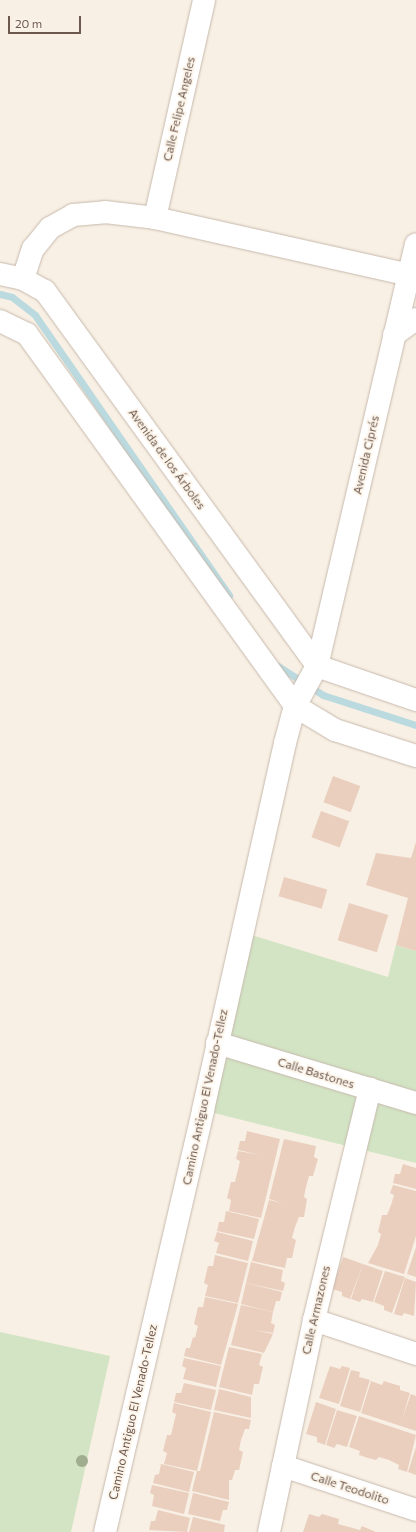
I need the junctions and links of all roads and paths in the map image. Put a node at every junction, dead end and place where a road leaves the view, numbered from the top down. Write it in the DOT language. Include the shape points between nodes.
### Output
graph roads {
  1 [pos="204,0"];
  2 [pos="155,218"];
  3 [pos="416,244"];
  4 [pos="0,274"];
  5 [pos="409,275"];
  6 [pos="23,279"];
  7 [pos="416,319"];
  8 [pos="0,321"];
  9 [pos="394,335"];
  10 [pos="317,666"];
  11 [pos="416,700"];
  12 [pos="295,706"];
  13 [pos="416,756"];
  14 [pos="217,1043"];
  15 [pos="370,1089"];
  16 [pos="416,1103"];
  17 [pos="314,1320"];
  18 [pos="416,1354"];
  19 [pos="283,1466"];
  20 [pos="416,1510"];
  21 [pos="105,1532"];
  22 [pos="269,1532"];
  1 -- 2 [label="street, Calle Felipe Angeles"];
  2 -- 5 [label="street"];
  2 -- 6 [label="street" via="105,212 73,215 50,228 34,249"];
  3 -- 5 [label="street, Avenida Ciprés"];
  4 -- 6 [label="street, Avenida de los Árboles"];
  5 -- 9 [label="street, Avenida Ciprés"];
  6 -- 10 [label="street, Avenida de los Árboles" via="44,291"];
  7 -- 9 [label="street"];
  8 -- 12 [label="street" via="27,334"];
  9 -- 10 [label="street, Avenida Ciprés"];
  10 -- 11 [label="street"];
  10 -- 12 [label="street, Camino Antiguo El Venado-Tellez"];
  12 -- 13 [label="street" via="335,730"];
  12 -- 14 [label="street, Camino Antiguo El Venado-Tellez"];
  14 -- 15 [label="street, Calle Bastones"];
  14 -- 21 [label="street, Camino Antiguo El Venado-Tellez"];
  15 -- 16 [label="street, Calle Bastones"];
  15 -- 17 [label="street, Calle Armazones"];
  17 -- 18 [label="street"];
  17 -- 19 [label="street, Calle Armazones"];
  19 -- 20 [label="street, Calle Teodolito"];
  19 -- 22 [label="street, Calle Armazones"];
}
